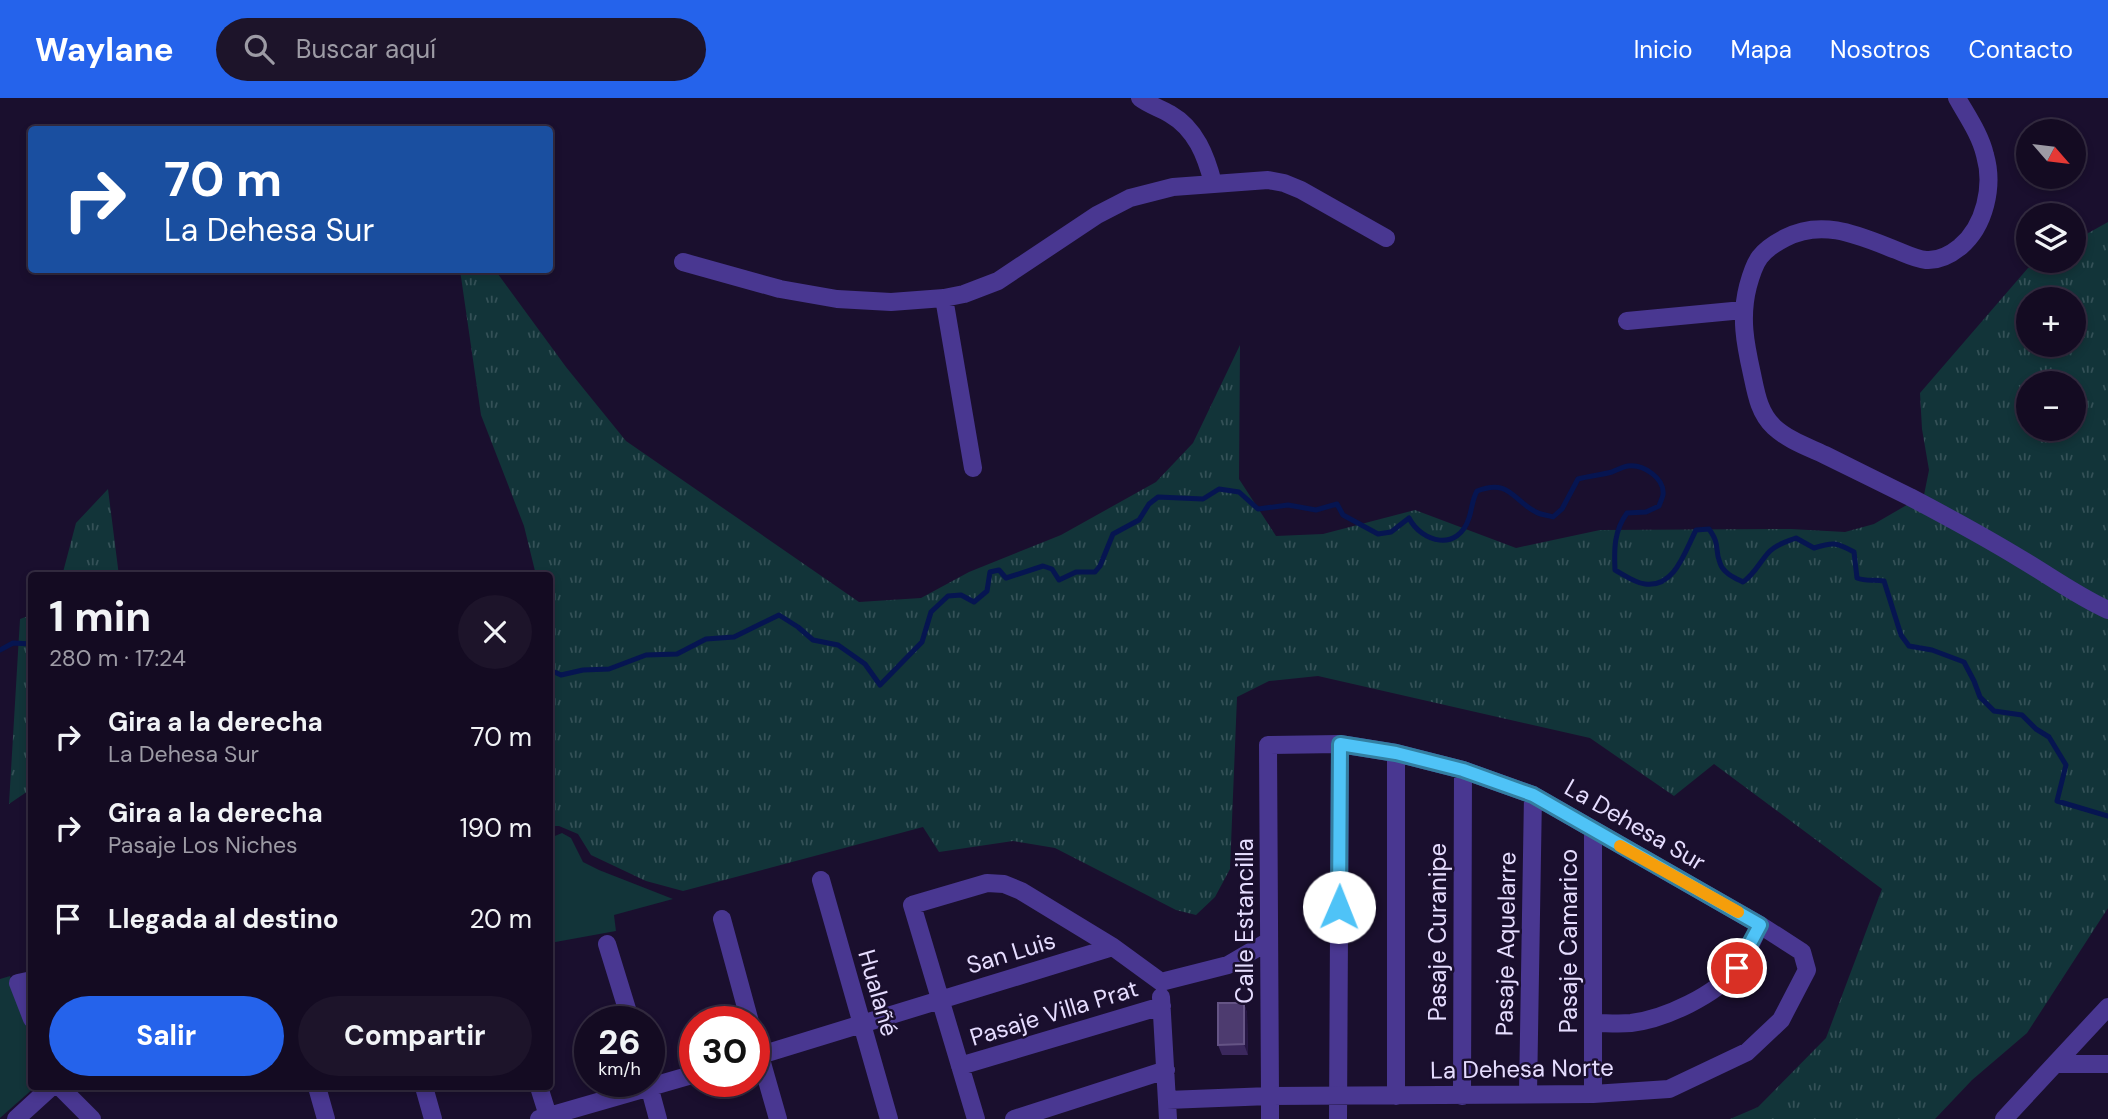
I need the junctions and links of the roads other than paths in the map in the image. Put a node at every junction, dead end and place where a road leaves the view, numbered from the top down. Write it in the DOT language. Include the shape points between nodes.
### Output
graph roads {
  1 [pos="1140,98"];
  2 [pos="1957,98"];
  3 [pos="1213,183"];
  4 [pos="1386,238"];
  5 [pos="683,262"];
  6 [pos="944,298"];
  7 [pos="1743,310"];
  8 [pos="1627,321"];
  9 [pos="973,468"];
  10 [pos="2108,610"];
  11 [pos="1340,744"];
  12 [pos="1268,745"];
  13 [pos="1396,753"];
  14 [pos="1463,770"];
  15 [pos="1533,795"];
  16 [pos="1593,830"];
  17 [pos="821,880"];
  18 [pos="722,919"];
  19 [pos="1760,925"];
  20 [pos="1269,941"];
  21 [pos="607,944"];
  22 [pos="1113,947"];
  23 [pos="1802,952"];
  24 [pos="1161,982"];
  25 [pos="940,1000"];
  26 [pos="626,1006"];
  27 [pos="746,1006"];
  28 [pos="1162,1006"];
  29 [pos="2108,1007"];
  30 [pos="1593,1023"];
  31 [pos="862,1025"];
  32 [pos="770,1052"];
  33 [pos="2057,1064"];
  34 [pos="2108,1064"];
  35 [pos="960,1066"];
  36 [pos="1166,1070"];
  37 [pos="48,1090"];
  38 [pos="63,1090"];
  39 [pos="318,1090"];
  40 [pos="425,1090"];
  41 [pos="540,1090"];
  42 [pos="1528,1094"];
  43 [pos="1593,1094"];
  44 [pos="770,1095"];
  45 [pos="1270,1096"];
  46 [pos="1396,1096"];
  47 [pos="1462,1096"];
  48 [pos="609,1097"];
  49 [pos="652,1097"];
  50 [pos="1338,1097"];
  51 [pos="1167,1100"];
  52 [pos="545,1118"];
  53 [pos="16,1119"];
  54 [pos="92,1119"];
  55 [pos="326,1119"];
  56 [pos="433,1119"];
  57 [pos="658,1119"];
  58 [pos="778,1119"];
  59 [pos="888,1119"];
  60 [pos="976,1119"];
  61 [pos="1014,1119"];
  62 [pos="1168,1119"];
  63 [pos="1270,1119"];
  64 [pos="1338,1119"];
  65 [pos="2004,1119"];
  1 -- 3 [label="street" via="1188,129 1202,150"];
  2 -- 7 [label="street" via="1981,142 1988,170 1983,213 1962,245 1941,258 1927,260 1846,231 1798,232 1761,254 1753,266"];
  3 -- 4 [label="street" via="1284,183"];
  3 -- 6 [label="street" via="1130,198 998,281"];
  5 -- 6 [label="street" via="836,299 891,302"];
  6 -- 9 [label="street"];
  7 -- 8 [label="street"];
  7 -- 10 [label="street" via="1745,345 1758,400 1776,430 1968,528"];
  11 -- 12 [label="street, La Dehesa Sur"];
  11 -- 13 [label="street, La Dehesa Sur"];
  11 -- 50 [label="street"];
  12 -- 20 [label="street, Calle Estancilla"];
  13 -- 14 [label="street, La Dehesa Sur"];
  13 -- 46 [label="street"];
  14 -- 15 [label="street, La Dehesa Sur"];
  14 -- 47 [label="street, Pasaje Curanipe"];
  15 -- 16 [label="street, La Dehesa Sur"];
  15 -- 42 [label="street, Pasaje Aquelarre"];
  16 -- 19 [label="street, La Dehesa Sur"];
  16 -- 30 [label="street, Pasaje Camarico"];
  17 -- 31 [label="street, Hualañé"];
  18 -- 27 [label="street"];
  19 -- 23 [label="street, La Dehesa Sur"];
  19 -- 30 [label="street" via="1737,968 1716,988 1652,1019"];
  20 -- 24 [label="street" via="1228,965"];
  20 -- 45 [label="street, Calle Estancilla"];
  21 -- 26 [label="street"];
  22 -- 24 [label="street"];
  22 -- 25 [label="street, San Luis"];
  22 -- 25 [label="street" via="1004,884 987,883 912,905"];
  23 -- 43 [label="street, La Dehesa Norte" via="1807,970 1781,1020 1747,1052 1669,1089"];
  24 -- 28 [label="street"];
  25 -- 31 [label="street, San Luis"];
  25 -- 35 [label="street"];
  28 -- 35 [label="street, Pasaje Villa Prat"];
  28 -- 36 [label="street"];
  29 -- 33 [label="street"];
  30 -- 43 [label="street, Pasaje Camarico"];
  31 -- 32 [label="street, San Luis"];
  31 -- 59 [label="street, Hualañé"];
  33 -- 34 [label="street"];
  33 -- 65 [label="street"];
  35 -- 60 [label="street"];
  36 -- 51 [label="street"];
  36 -- 61 [label="street"];
  37 -- 53 [label="street"];
  38 -- 54 [label="street"];
  39 -- 55 [label="street"];
  40 -- 56 [label="street"];
  41 -- 52 [label="street"];
  42 -- 43 [label="street, La Dehesa Norte"];
  42 -- 47 [label="street, La Dehesa Norte"];
  44 -- 58 [label="street"];
  45 -- 50 [label="street, La Dehesa Norte"];
  45 -- 51 [label="street, La Dehesa Norte"];
  45 -- 63 [label="street, Calle Estancilla"];
  46 -- 47 [label="street, La Dehesa Norte"];
  46 -- 50 [label="street, La Dehesa Norte"];
  48 -- 52 [label="street"];
  49 -- 57 [label="street"];
  50 -- 64 [label="street"];
  51 -- 62 [label="street"];
}
